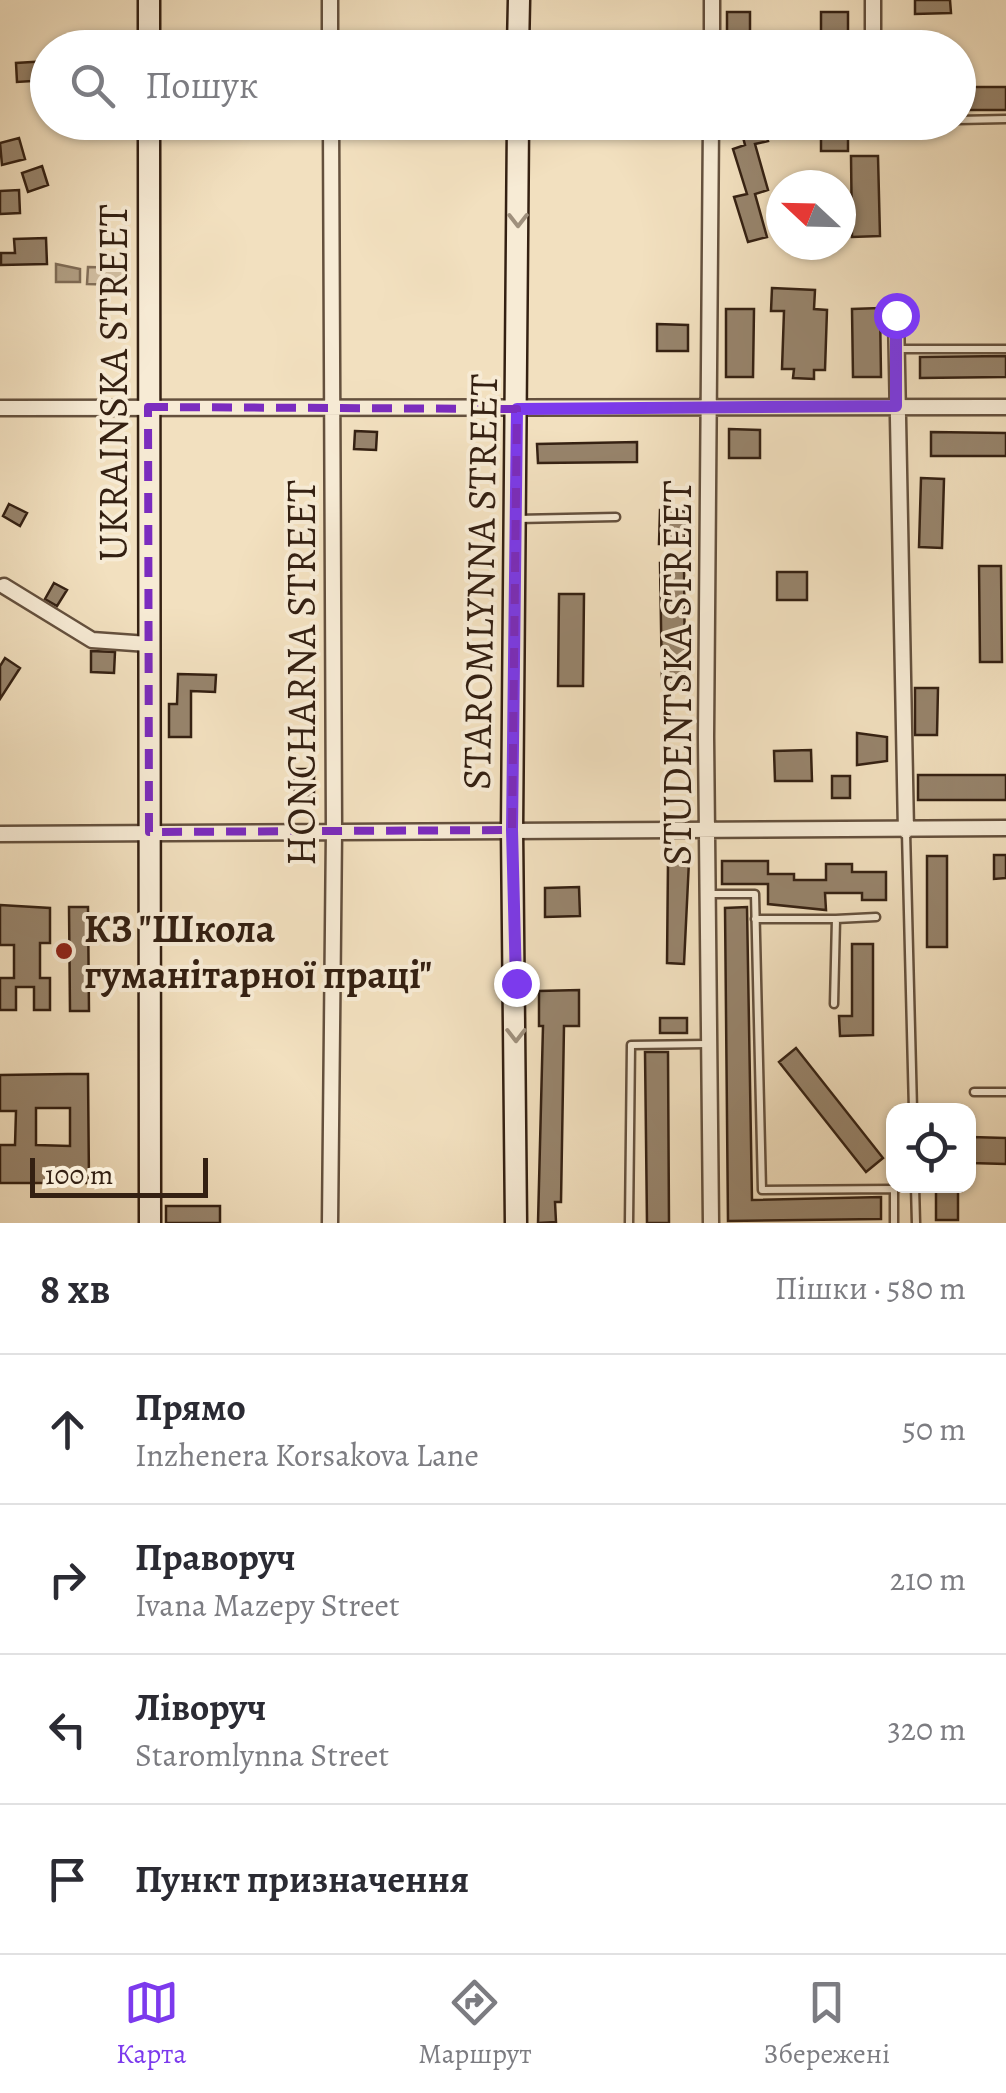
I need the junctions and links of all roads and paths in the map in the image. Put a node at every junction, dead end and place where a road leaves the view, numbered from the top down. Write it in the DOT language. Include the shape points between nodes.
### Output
graph roads {
  1 [pos="149,0"];
  2 [pos="330,0"];
  3 [pos="519,0"];
  4 [pos="712,0"];
  5 [pos="873,0"];
  6 [pos="149,30"];
  7 [pos="330,30"];
  8 [pos="518,30"];
  9 [pos="712,30"];
  10 [pos="873,30"];
  11 [pos="1006,118"];
  12 [pos="976,119"];
  13 [pos="149,140"];
  14 [pos="331,140"];
  15 [pos="518,140"];
  16 [pos="712,140"];
  17 [pos="896,315"];
  18 [pos="896,348"];
  19 [pos="1006,349"];
  20 [pos="896,406"];
  21 [pos="148,407"];
  22 [pos="1006,407"];
  23 [pos="0,408"];
  24 [pos="334,409"];
  25 [pos="517,409"];
  26 [pos="710,410"];
  27 [pos="616,518"];
  28 [pos="516,519"];
  29 [pos="4,586"];
  30 [pos="148,644"];
  31 [pos="708,828"];
  32 [pos="1006,828"];
  33 [pos="512,830"];
  34 [pos="150,832"];
  35 [pos="334,832"];
  36 [pos="906,832"];
  37 [pos="0,834"];
  38 [pos="708,894"];
  39 [pos="876,918"];
  40 [pos="755,919"];
  41 [pos="836,919"];
  42 [pos="834,1004"];
  43 [pos="708,1044"];
  44 [pos="974,1092"];
  45 [pos="1006,1092"];
  46 [pos="913,1103"];
  47 [pos="915,1193"];
  48 [pos="150,1223"];
  49 [pos="330,1223"];
  50 [pos="516,1223"];
  51 [pos="629,1223"];
  52 [pos="711,1223"];
  53 [pos="894,1223"];
  54 [pos="916,1223"];
  1 -- 6 [label="street"];
  2 -- 7 [label="street"];
  3 -- 8 [label="street"];
  4 -- 9 [label="street"];
  5 -- 10 [label="street"];
  11 -- 12 [label="lane"];
  13 -- 21 [label="street, UKRAINSKA STREET"];
  14 -- 24 [label="street, HONCHARNA STREET"];
  15 -- 25 [label="street, STAROMLYNNA STREET, one-way"];
  16 -- 26 [label="street, STUDENTSKA STREET"];
  17 -- 18 [label="street"];
  18 -- 19 [label="lane"];
  18 -- 20 [label="street"];
  20 -- 22 [label="street"];
  20 -- 26 [label="street"];
  20 -- 36 [label="street"];
  21 -- 23 [label="street"];
  21 -- 24 [label="street"];
  21 -- 30 [label="street, UKRAINSKA STREET"];
  24 -- 25 [label="street"];
  24 -- 35 [label="street, HONCHARNA STREET"];
  25 -- 26 [label="street"];
  25 -- 28 [label="street, STAROMLYNNA STREET"];
  26 -- 31 [label="street, STUDENTSKA STREET"];
  27 -- 28 [label="lane"];
  28 -- 33 [label="street, STAROMLYNNA STREET"];
  29 -- 30 [label="street" via="92,640"];
  30 -- 34 [label="street, UKRAINSKA STREET"];
  31 -- 33 [label="street"];
  31 -- 36 [label="street"];
  31 -- 38 [label="street, STUDENTSKA STREET"];
  32 -- 36 [label="street"];
  33 -- 35 [label="street"];
  33 -- 50 [label="street, STAROMLYNNA STREET, one-way"];
  34 -- 35 [label="street"];
  34 -- 37 [label="street"];
  34 -- 48 [label="street, UKRAINSKA STREET"];
  35 -- 49 [label="street, HONCHARNA STREET"];
  36 -- 46 [label="lane"];
  38 -- 40 [label="lane" via="755,894"];
  38 -- 43 [label="street, STUDENTSKA STREET"];
  39 -- 41 [label="lane"];
  40 -- 41 [label="lane"];
  40 -- 53 [label="lane" via="762,1190 894,1189"];
  41 -- 42 [label="lane"];
  43 -- 51 [label="lane" via="631,1045"];
  43 -- 52 [label="street, STUDENTSKA STREET"];
  44 -- 45 [label="lane"];
  47 -- 54 [label="lane"];
}
